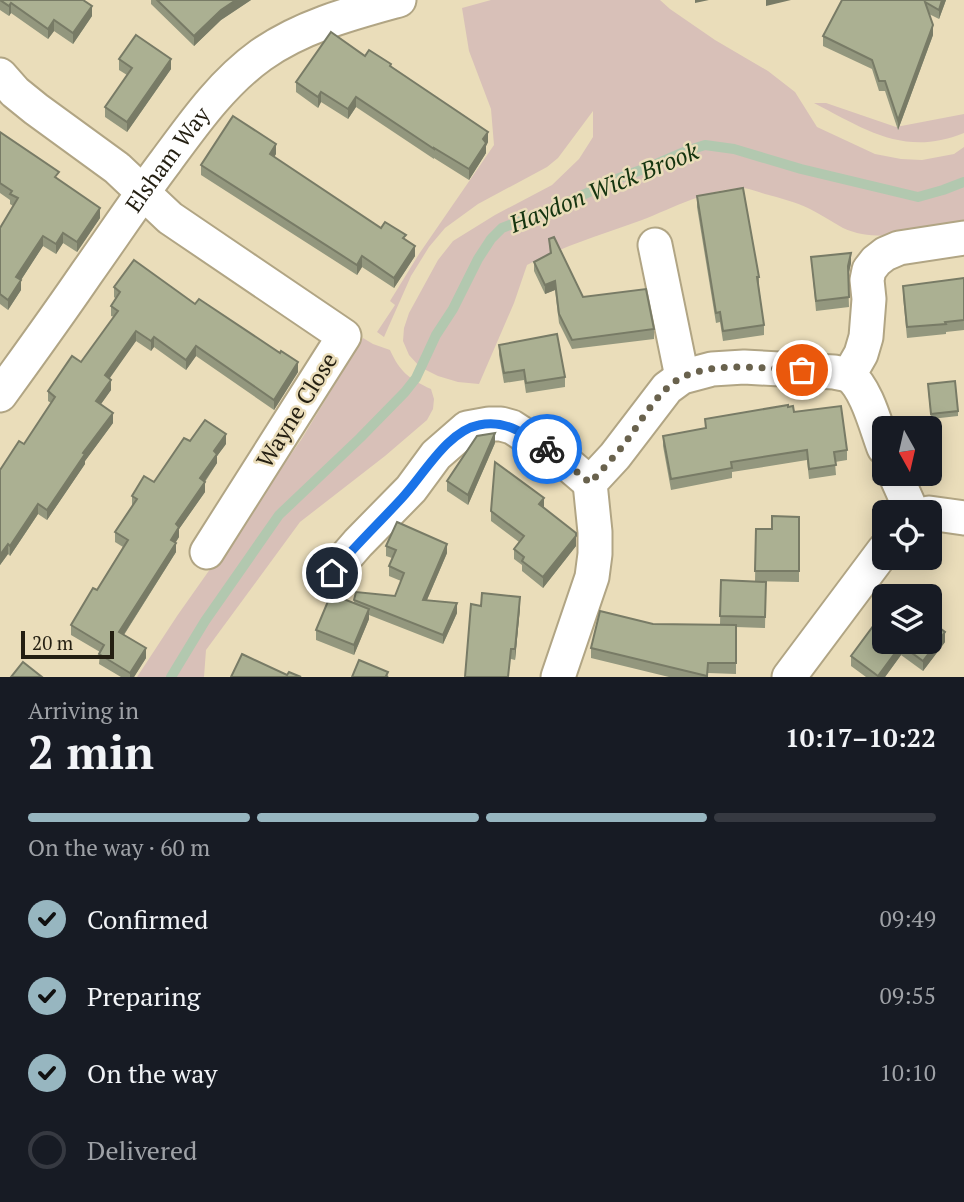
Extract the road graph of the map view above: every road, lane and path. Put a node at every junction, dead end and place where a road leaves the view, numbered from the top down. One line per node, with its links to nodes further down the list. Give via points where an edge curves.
1 (399, 0): 3 (street, Elsham Way, via 323,23 262,54 206,108)
2 (0, 75): 3 (street, via 15,92)
3 (142, 192): 8 (street, Elsham Way); 13 (street, Wayne Close, via 170,218 344,336)
4 (964, 238): 6 (street, via 899,248 876,261 867,280 866,337)
5 (655, 245): 7 (street)
6 (849, 375): 7 (street, via 744,367); 9 (street, via 861,389)
7 (682, 377): 10 (street, via 667,388)
8 (0, 395)
9 (872, 417)
10 (590, 483): 15 (street, via 512,427 489,424 467,428 436,455 411,489); 17 (street, via 595,532 592,577)
11 (942, 516): 12 (street)
12 (964, 518)
13 (207, 552)
14 (872, 568): 16 (street)
15 (332, 573)
16 (801, 673)
17 (558, 677)

